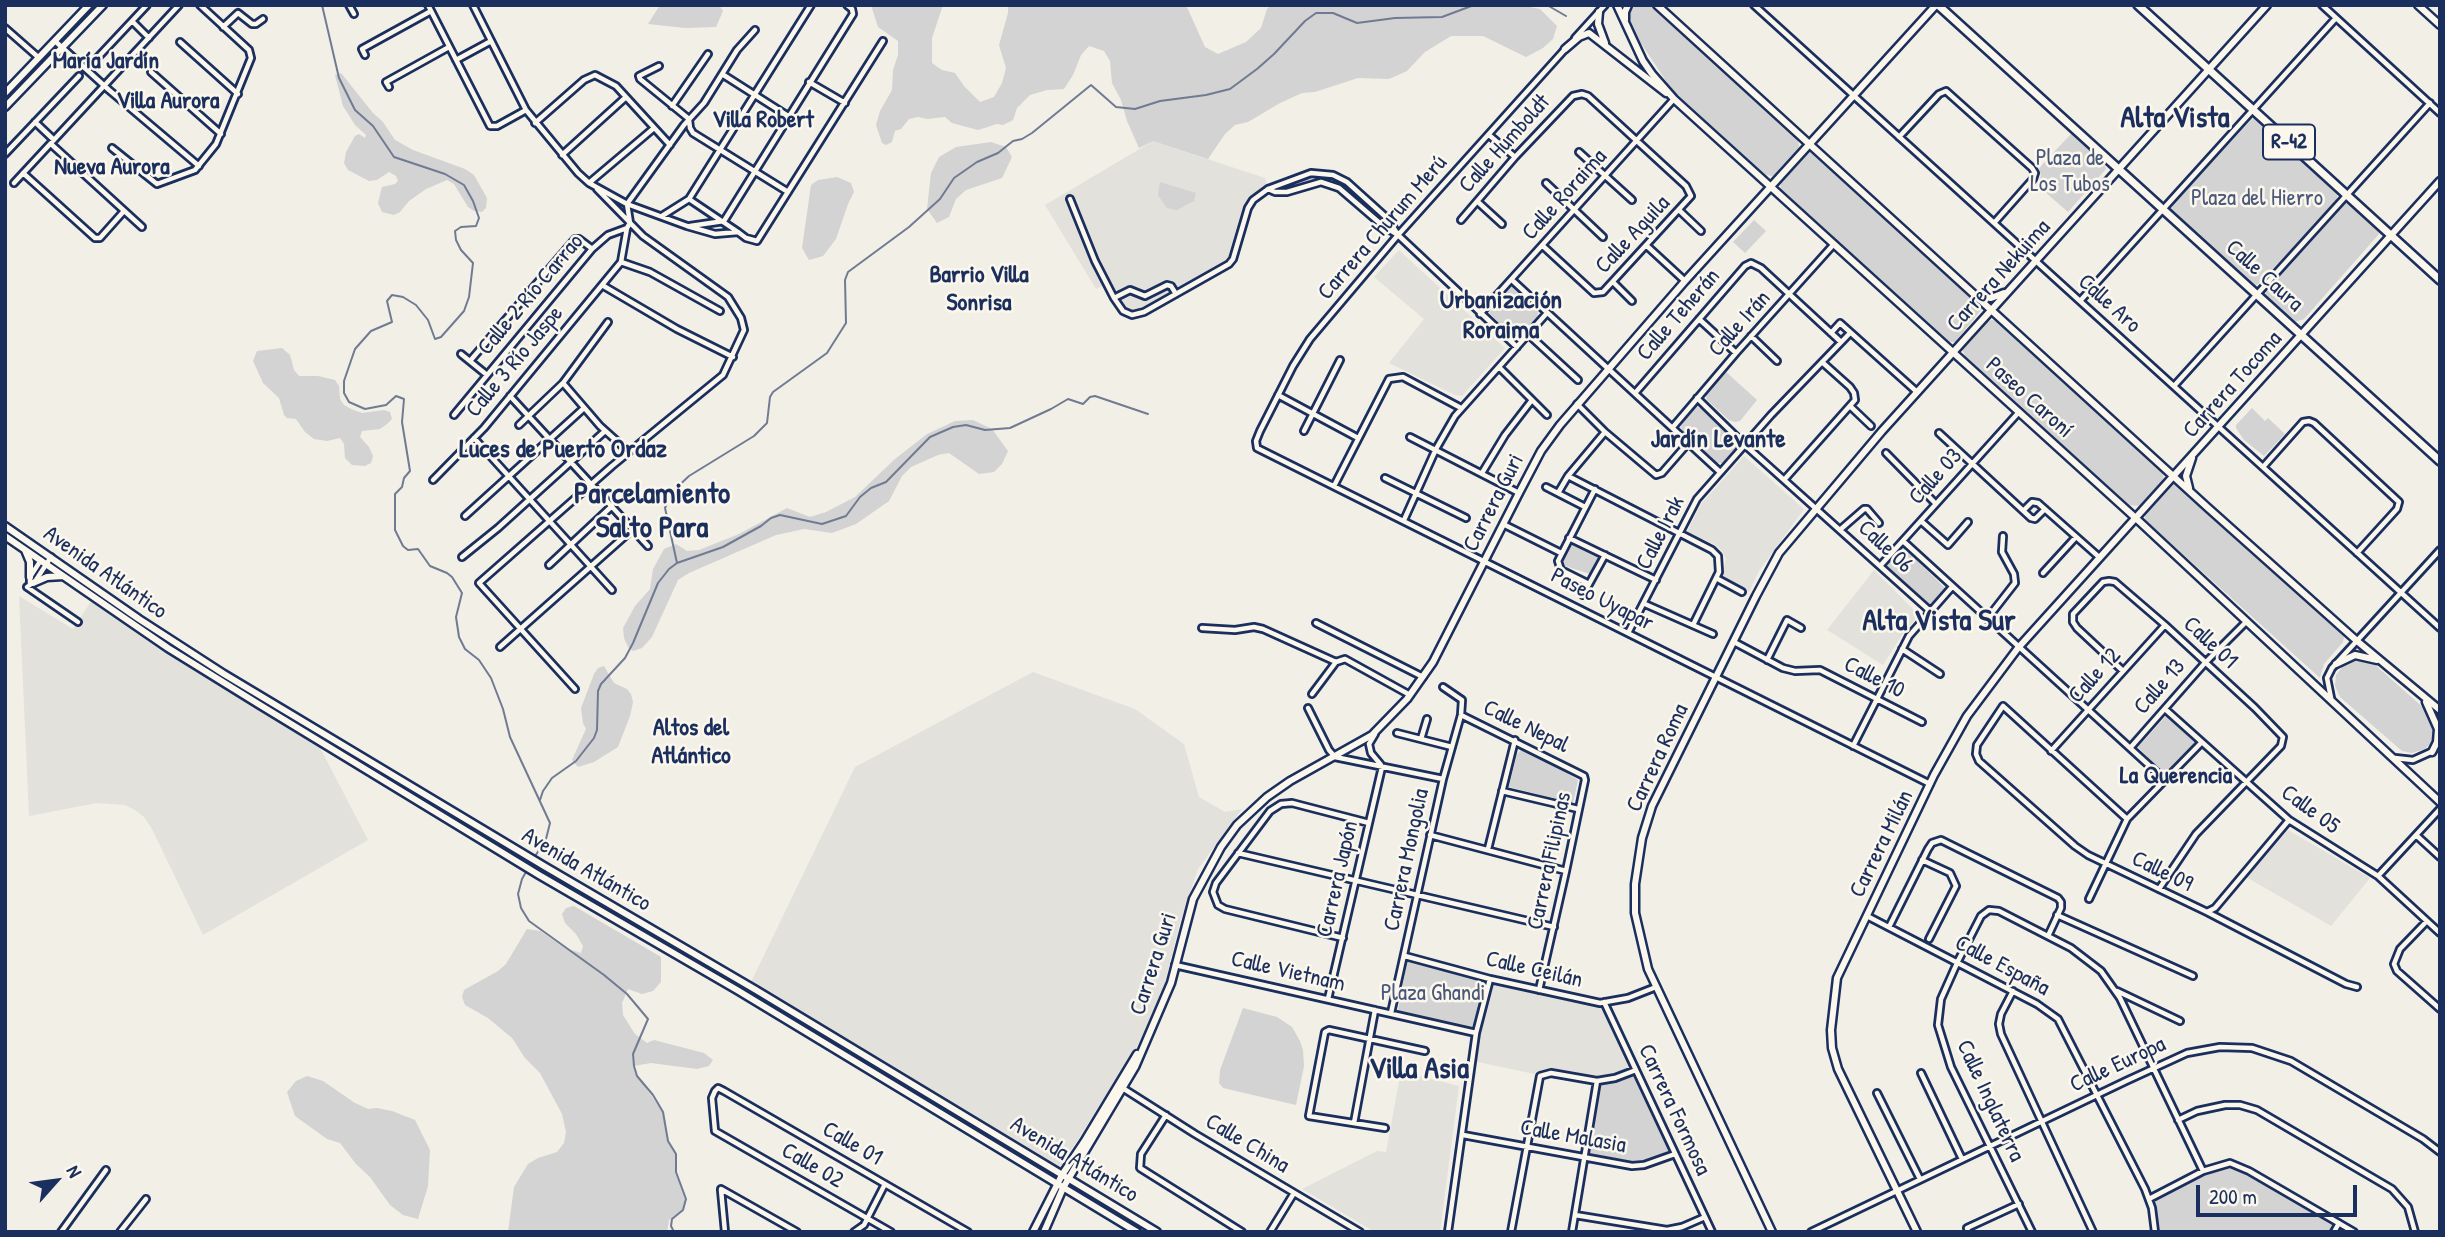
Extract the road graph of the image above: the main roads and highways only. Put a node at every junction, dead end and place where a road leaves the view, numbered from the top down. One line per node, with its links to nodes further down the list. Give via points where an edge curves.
1 (1937, 5): 4 (main road, Calle Caura)
2 (2138, 5): 3 (main road, R-42)
3 (2440, 280)
4 (2440, 461)

